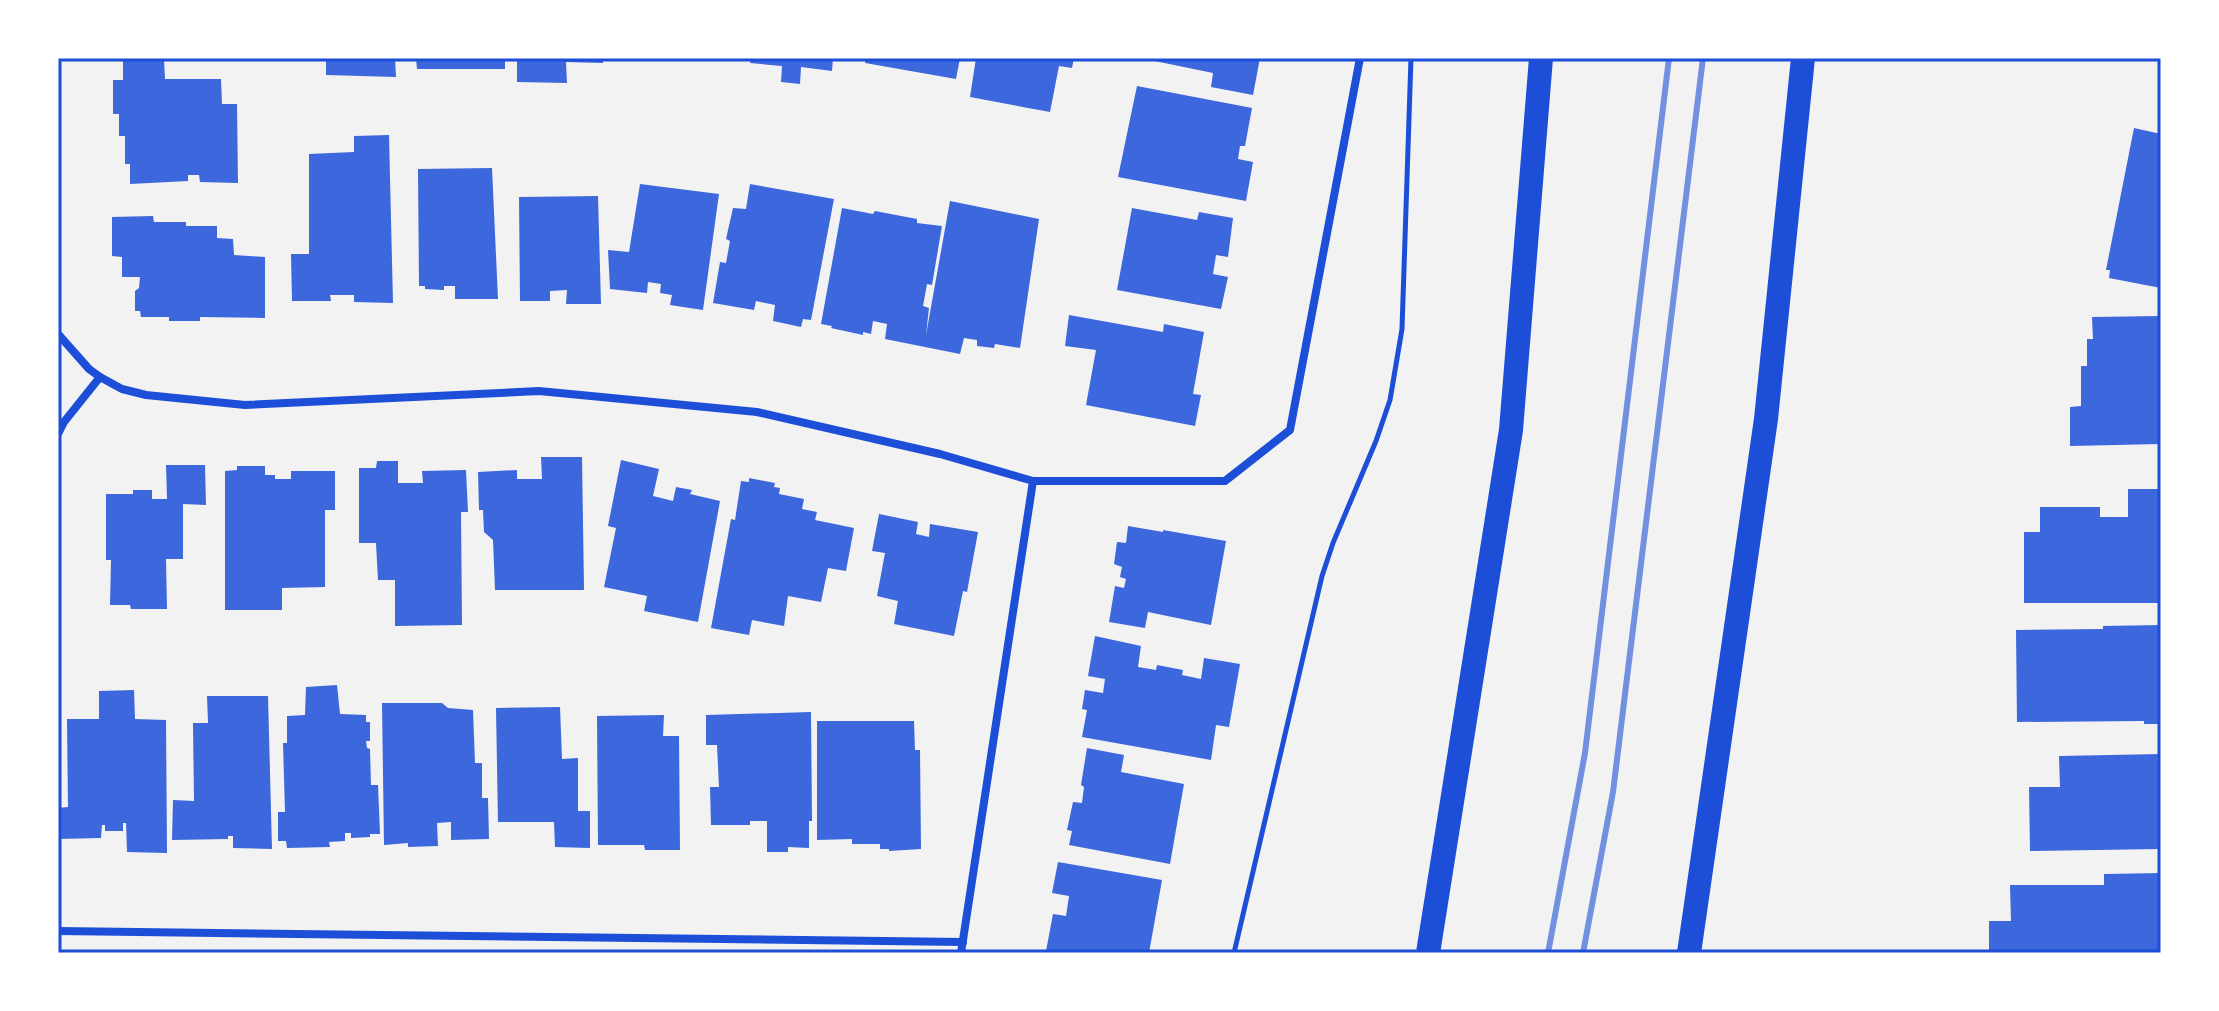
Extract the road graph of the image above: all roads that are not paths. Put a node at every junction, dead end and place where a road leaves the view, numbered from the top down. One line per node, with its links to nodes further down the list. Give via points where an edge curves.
1 (1360, 58): 7 (street, via 1290,430 1225,481)
2 (1541, 58): 11 (highway, via 1511,430)
3 (1803, 58): 12 (highway, via 1766,419)
4 (58, 334): 5 (street)
5 (100, 377): 6 (street); 7 (street, via 146,395 245,405 539,391 757,412)
6 (58, 434)
7 (1033, 481): 9 (street)
8 (58, 931): 9 (street)
9 (963, 942): 10 (street)
10 (961, 953)
11 (1428, 953)
12 (1689, 953)

